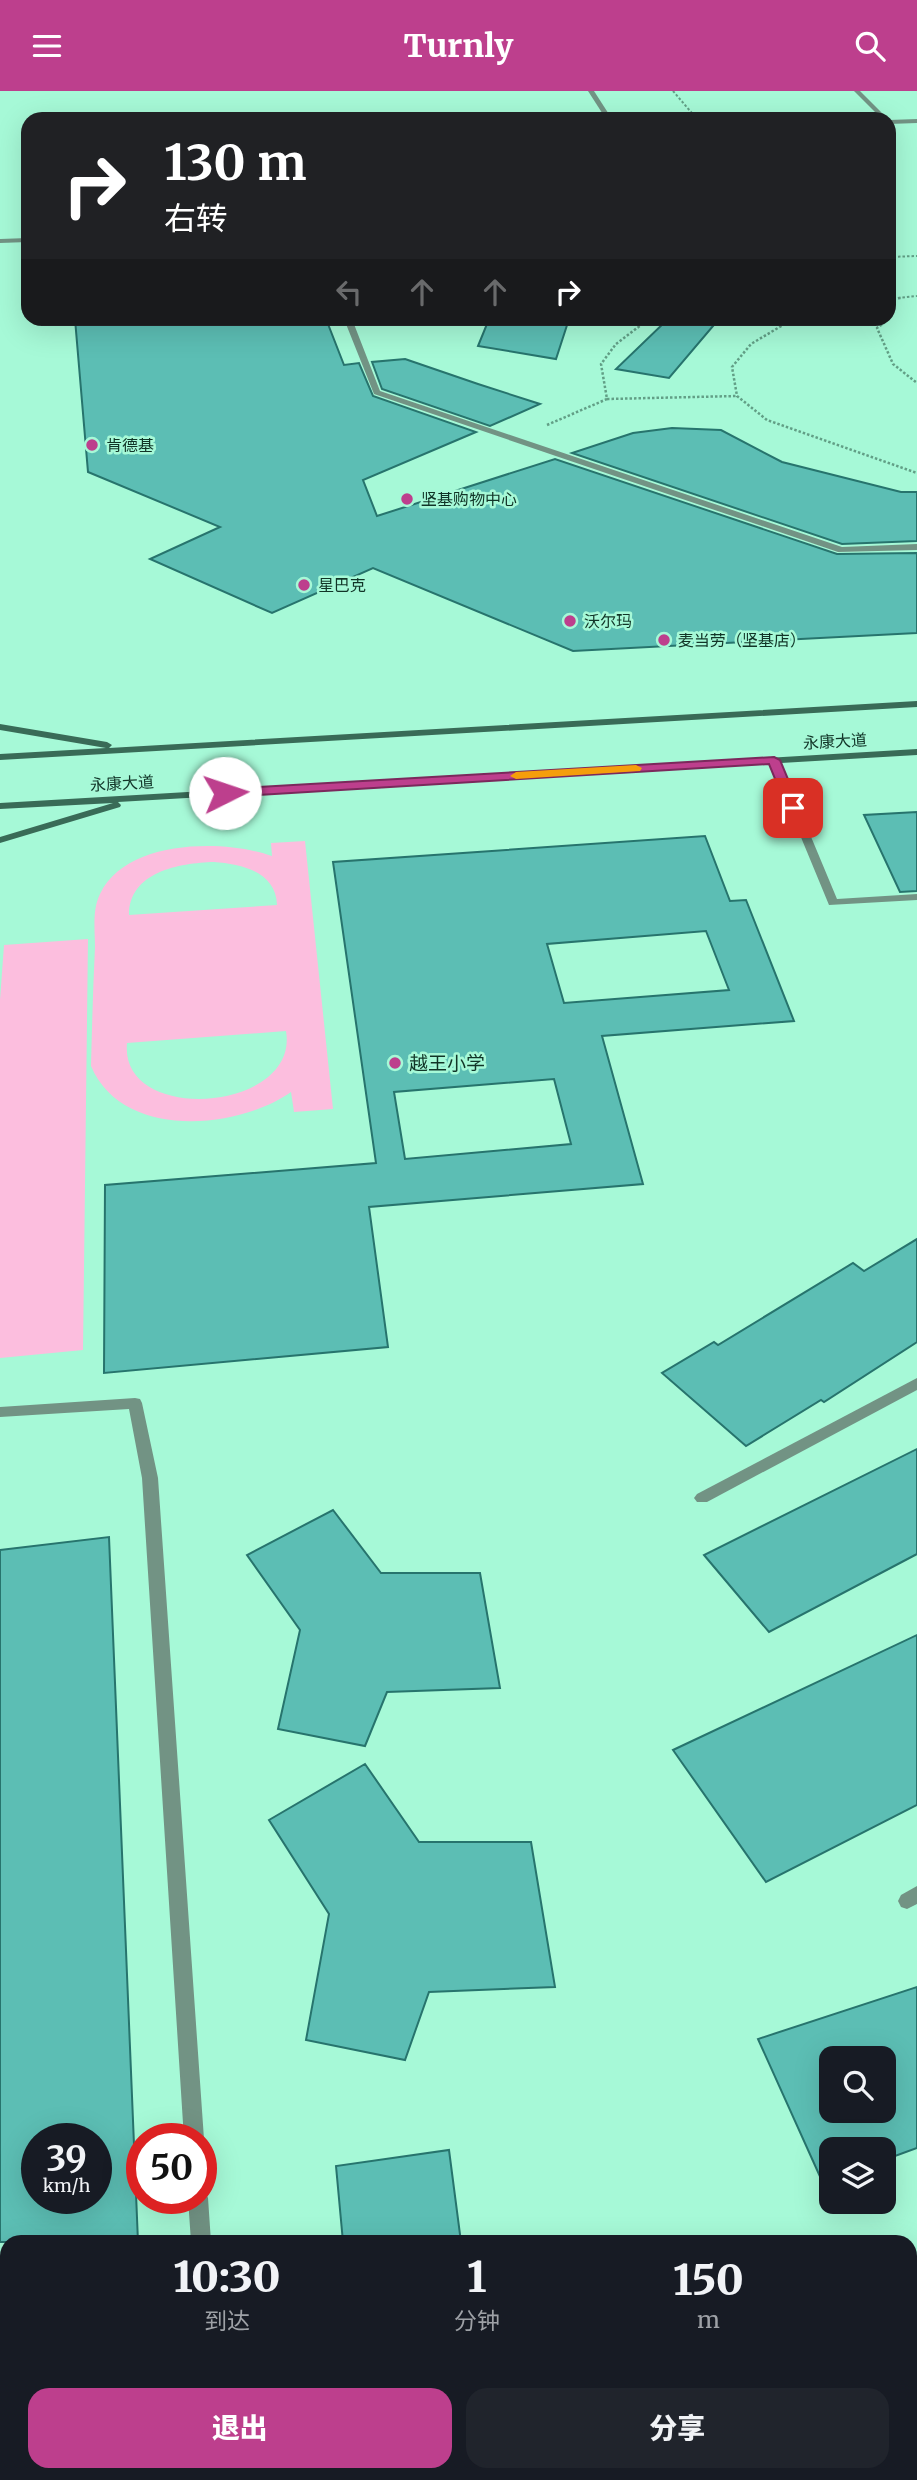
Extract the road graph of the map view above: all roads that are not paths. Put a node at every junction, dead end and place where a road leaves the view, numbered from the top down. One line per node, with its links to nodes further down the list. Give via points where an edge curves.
1 (591, 91): 3 (street)
2 (857, 91): 4 (street)
3 (604, 112)
4 (878, 112)
5 (896, 121): 6 (street)
6 (917, 121)
7 (21, 240): 8 (street)
8 (0, 241)
9 (351, 326): 10 (street, via 377,392 841,550)
10 (917, 547)
11 (917, 704): 13 (main road, 永康大道)
12 (0, 727): 13 (main road)
13 (136, 750): 15 (main road, 永康大道)
14 (917, 752): 16 (main road, 永康大道)
15 (0, 757)
16 (774, 760): 17 (main road, 永康大道); 20 (street, via 833,903)
17 (143, 798): 18 (main road, 永康大道); 19 (main road)
18 (0, 806)
19 (0, 840)
20 (917, 897)
21 (917, 1383): 23 (street)
22 (0, 1412): 24 (street, via 135,1403 150,1478)
23 (702, 1498)
24 (193, 2123)
25 (199, 2214): 26 (street)
26 (201, 2235)

